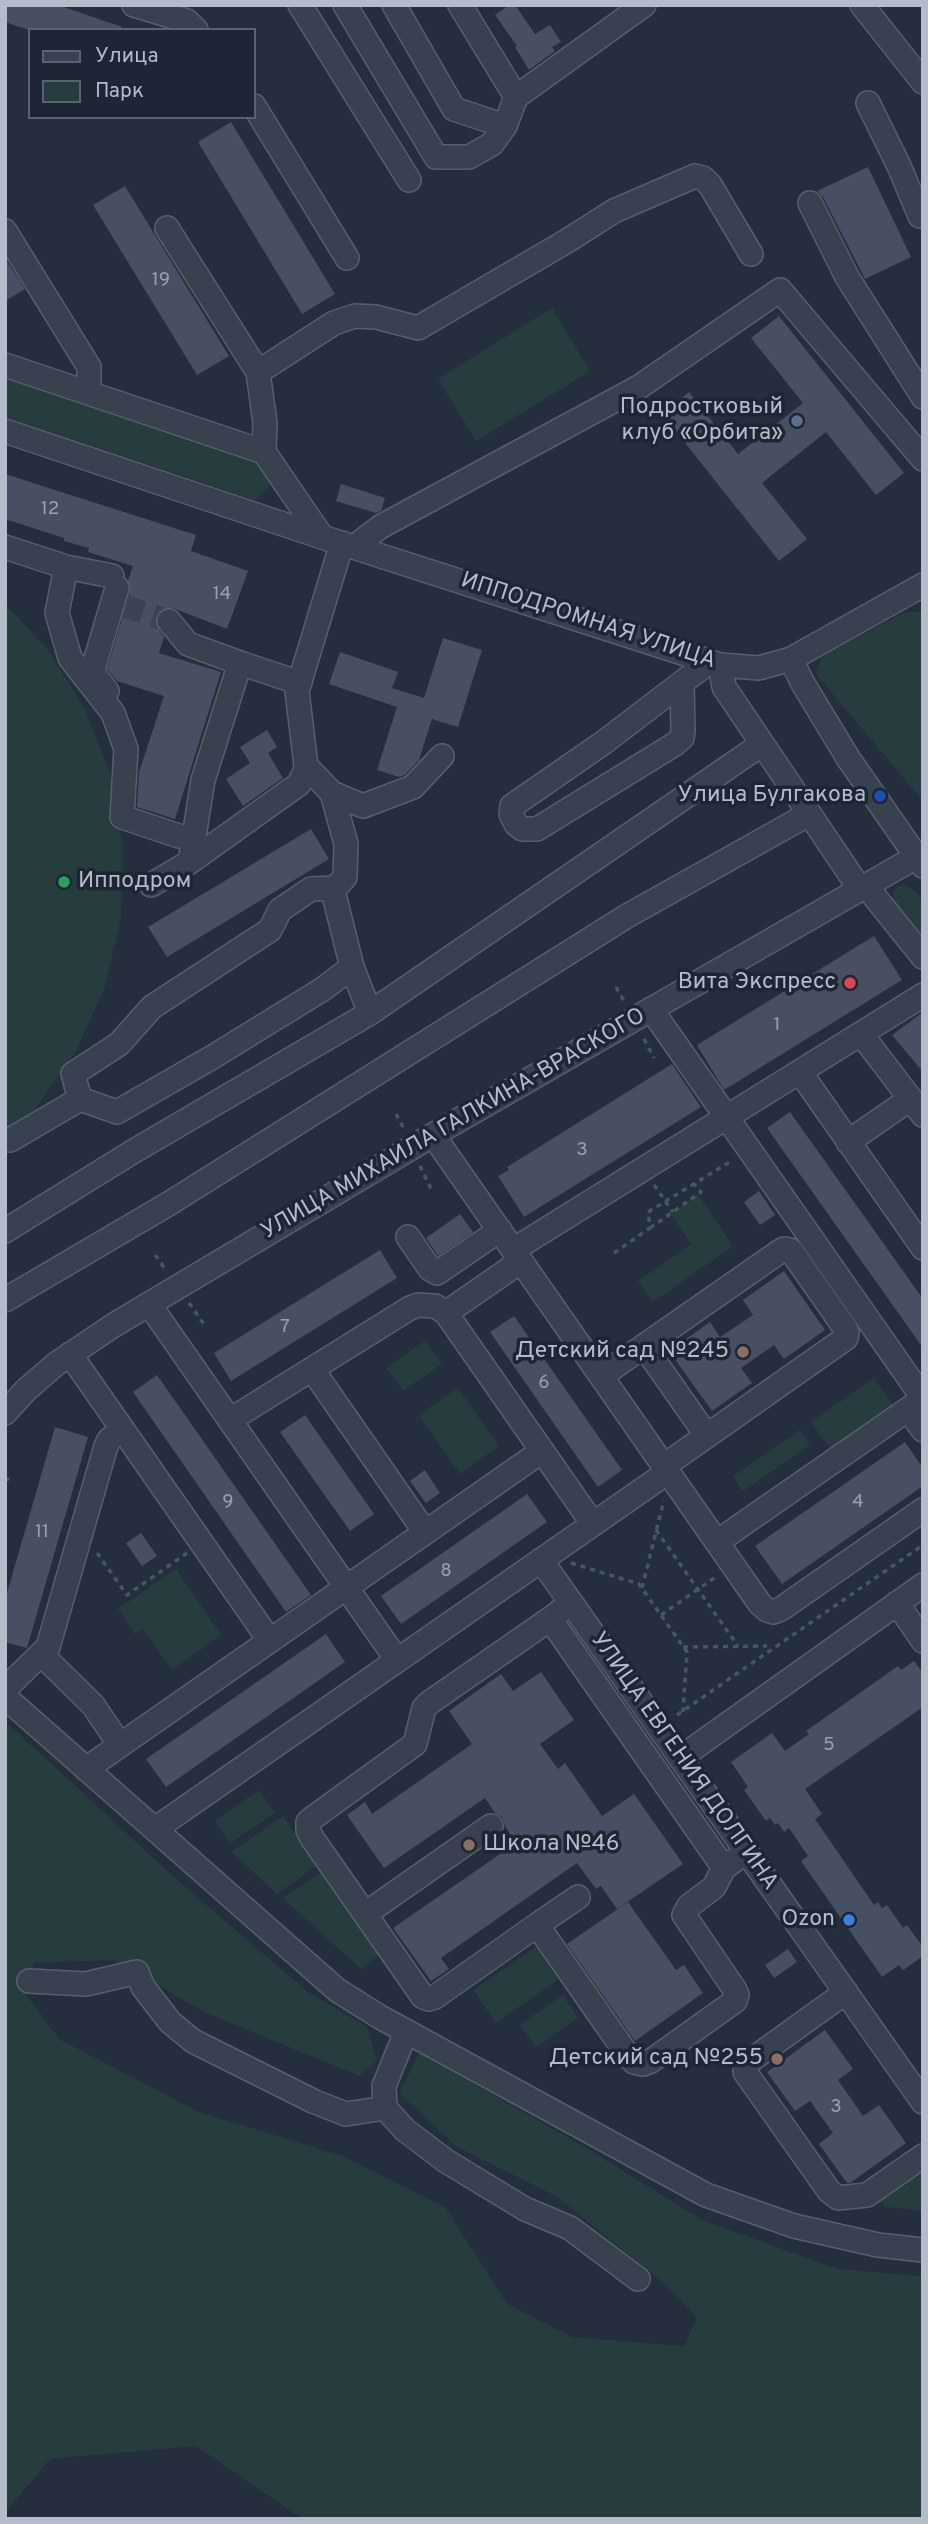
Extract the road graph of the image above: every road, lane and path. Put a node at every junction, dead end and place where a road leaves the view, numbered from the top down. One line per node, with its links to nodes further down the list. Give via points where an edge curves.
1 (134, 5): 8 (street)
2 (300, 5): 14 (street)
3 (345, 5): 13 (street, via 436,157 469,157 492,144)
4 (394, 5): 13 (street, via 454,109)
5 (460, 5): 10 (street)
6 (644, 5): 10 (street)
7 (862, 5): 9 (street)
8 (192, 19)
9 (923, 82)
10 (516, 97): 13 (street)
11 (868, 103): 16 (street)
12 (256, 109): 20 (street)
13 (505, 126)
14 (409, 180)
15 (810, 203): 24 (street, via 847,277)
16 (919, 216)
17 (167, 229): 22 (street)
18 (5, 232): 23 (street, via 89,367)
19 (751, 254): 22 (street, via 710,185 695,176 614,211 418,328 355,316 334,323)
20 (347, 258)
21 (5, 365): 23 (street)
22 (258, 372): 26 (street)
23 (89, 393): 26 (street)
24 (923, 397)
25 (5, 431): 28 (street, ИППОДРОМНАЯ УЛИЦА)
26 (264, 452): 28 (street)
27 (923, 459): 28 (street, via 780,290 639,387 380,527)
28 (339, 542): 35 (street, ИППОДРОМНАЯ УЛИЦА); 36 (street)
29 (5, 547): 30 (street)
30 (66, 567): 38 (street, via 57,613 69,658); 38 (street, via 116,593 92,672 110,695)
31 (922, 586): 33 (street, ИППОДРОМНАЯ УЛИЦА)
32 (169, 621): 34 (street, via 188,644)
33 (790, 659): 35 (street, ИППОДРОМНАЯ УЛИЦА, via 759,668); 46 (street, via 848,758)
34 (240, 663): 36 (street); 45 (street, via 203,780)
35 (715, 664): 37 (street); 39 (street, via 724,687)
36 (300, 683): 41 (street, via 297,691)
37 (682, 683): 37 (street, via 512,806 516,824 537,829 675,744 683,730)
38 (113, 713): 44 (street, via 126,748 122,817)
39 (762, 744): 43 (street); 56 (street)
40 (442, 756): 42 (street, via 413,787 363,806)
41 (307, 767): 42 (street); 45 (street, via 299,784)
42 (332, 793): 49 (street, via 346,844 345,877)
43 (809, 814): 48 (street); 85 (street, via 627,916 170,1203)
44 (179, 836)
45 (190, 862): 47 (street)
46 (919, 862): 48 (street, УЛИЦА МИХАИЛА ГАЛКИНА-ВРАСКОГО)
47 (151, 885)
48 (863, 887): 50 (street); 55 (street, УЛИЦА МИХАИЛА ГАЛКИНА-ВРАСКОГО)
49 (335, 888): 51 (street); 61 (street, via 311,889 280,910 270,930 152,1007 119,1044 73,1074)
50 (923, 957)
51 (352, 967): 56 (street); 61 (street, via 223,1051 117,1112)
52 (616, 987): 54 (path)
53 (923, 995): 57 (street)
54 (625, 1003)
55 (652, 1009): 64 (street); 66 (street, УЛИЦА МИХАИЛА ГАЛКИНА-ВРАСКОГО)
56 (370, 1013): 78 (street)
57 (861, 1034): 60 (street); 62 (street)
58 (644, 1039): 59 (path)
59 (654, 1058)
60 (800, 1072): 64 (street); 68 (street)
61 (80, 1098): 67 (street)
62 (916, 1107): 68 (street)
63 (396, 1114): 65 (path)
64 (727, 1117): 69 (street); 71 (street)
65 (404, 1129)
66 (433, 1135): 77 (street); 87 (street, УЛИЦА МИХАИЛА ГАЛКИНА-ВРАСКОГО)
67 (10, 1140)
68 (848, 1142): 80 (street)
69 (749, 1150): 72 (path); 94 (street)
70 (420, 1166): 73 (path)
71 (643, 1169): 74 (path); 83 (street)
72 (694, 1184): 74 (path); 75 (path, via 701,1192)
73 (432, 1191)
74 (665, 1202): 75 (path); 76 (path, via 648,1212)
75 (673, 1212): 76 (path)
76 (650, 1228): 81 (path)
77 (500, 1230): 79 (street, via 438,1273 430,1269); 83 (street)
78 (5, 1231)
79 (408, 1237)
80 (923, 1248)
81 (614, 1253)
82 (155, 1255): 84 (path)
83 (517, 1256): 88 (street); 93 (street)
84 (166, 1270)
85 (5, 1300)
86 (189, 1303): 89 (path)
87 (149, 1304): 91 (street, УЛИЦА МИХАИЛА ГАЛКИНА-ВРАСКОГО); 96 (street)
88 (446, 1313): 92 (street, via 435,1306 418,1305); 100 (street)
89 (206, 1326)
90 (644, 1346): 93 (street); 99 (street); 99 (street, via 784,1249 794,1255 847,1333 842,1342)
91 (70, 1354): 95 (street, УЛИЦА МИХАИЛА ГАЛКИНА-ВРАСКОГО); 97 (street)
92 (312, 1369): 96 (street); 107 (street)
93 (601, 1376): 101 (street)
94 (918, 1402): 98 (street); 108 (street)
95 (5, 1413)
96 (230, 1420): 115 (street)
97 (122, 1429): 106 (street, via 106,1446); 109 (street)
98 (923, 1430)
99 (707, 1436): 101 (street)
100 (542, 1451): 104 (street); 107 (street)
101 (666, 1469): 104 (street); 108 (street)
102 (664, 1498): 105 (path)
103 (923, 1510): 108 (street, via 773,1612 760,1604)
104 (593, 1524): 111 (street)
105 (656, 1530): 116 (path); 117 (path)
106 (82, 1531): 109 (path, via 127,1595); 127 (street, via 48,1647)
107 (425, 1532): 115 (street)
108 (717, 1542)
109 (202, 1543): 122 (street)
110 (923, 1545): 131 (path)
111 (541, 1560): 119 (street, УЛИЦА ЕВГЕНИЯ ДОЛГИНА); 128 (street)
112 (571, 1563): 116 (path)
113 (724, 1571): 117 (path)
114 (923, 1585): 118 (street)
115 (346, 1587): 122 (street); 128 (street)
116 (642, 1588): 120 (path)
117 (698, 1589): 120 (path); 124 (path)
118 (897, 1603): 123 (street); 134 (street)
119 (572, 1604): 121 (street); 134 (street, УЛИЦА ЕВГЕНИЯ ДОЛГИНА)
120 (661, 1615): 126 (path)
121 (550, 1619): 139 (street); 141 (street, via 429,1703 415,1744 308,1822 307,1830)
122 (270, 1641): 133 (street)
123 (923, 1641)
124 (738, 1646): 125 (path); 126 (path)
125 (766, 1646)
126 (683, 1647): 131 (path, via 687,1652)
127 (41, 1654): 129 (street); 133 (street, via 93,1705)
128 (397, 1660): 137 (street)
129 (5, 1689)
130 (5, 1697): 135 (street)
131 (683, 1712): 132 (path)
132 (677, 1716)
133 (120, 1745): 135 (street)
134 (680, 1758): 138 (street, УЛИЦА ЕВГЕНИЯ ДОЛГИНА)
135 (86, 1769): 137 (street)
136 (491, 1826): 141 (street)
137 (155, 1829): 145 (street, via 337,1990)
138 (747, 1852): 139 (street); 144 (street, УЛИЦА ЕВГЕНИЯ ДОЛГИНА)
139 (724, 1868): 142 (street, via 714,1887 684,1915 735,1990 736,2001 643,2064 629,2057)
140 (578, 1896): 142 (street)
141 (365, 1914): 142 (street, via 419,1992 429,1999)
142 (537, 1925)
143 (29, 1981): 147 (street, via 86,1984 137,1972 170,2022 193,2041 346,2114)
144 (846, 1992): 146 (street, УЛИЦА ЕВГЕНИЯ ДОЛГИНА); 148 (street, via 750,2061 745,2072 838,2198 867,2196)
145 (406, 2032): 147 (street, via 384,2086); 149 (street, via 706,2195 794,2226)
146 (923, 2102)
147 (385, 2108): 150 (street, via 446,2161 570,2228)
148 (923, 2156)
149 (923, 2250)
150 (638, 2279)

